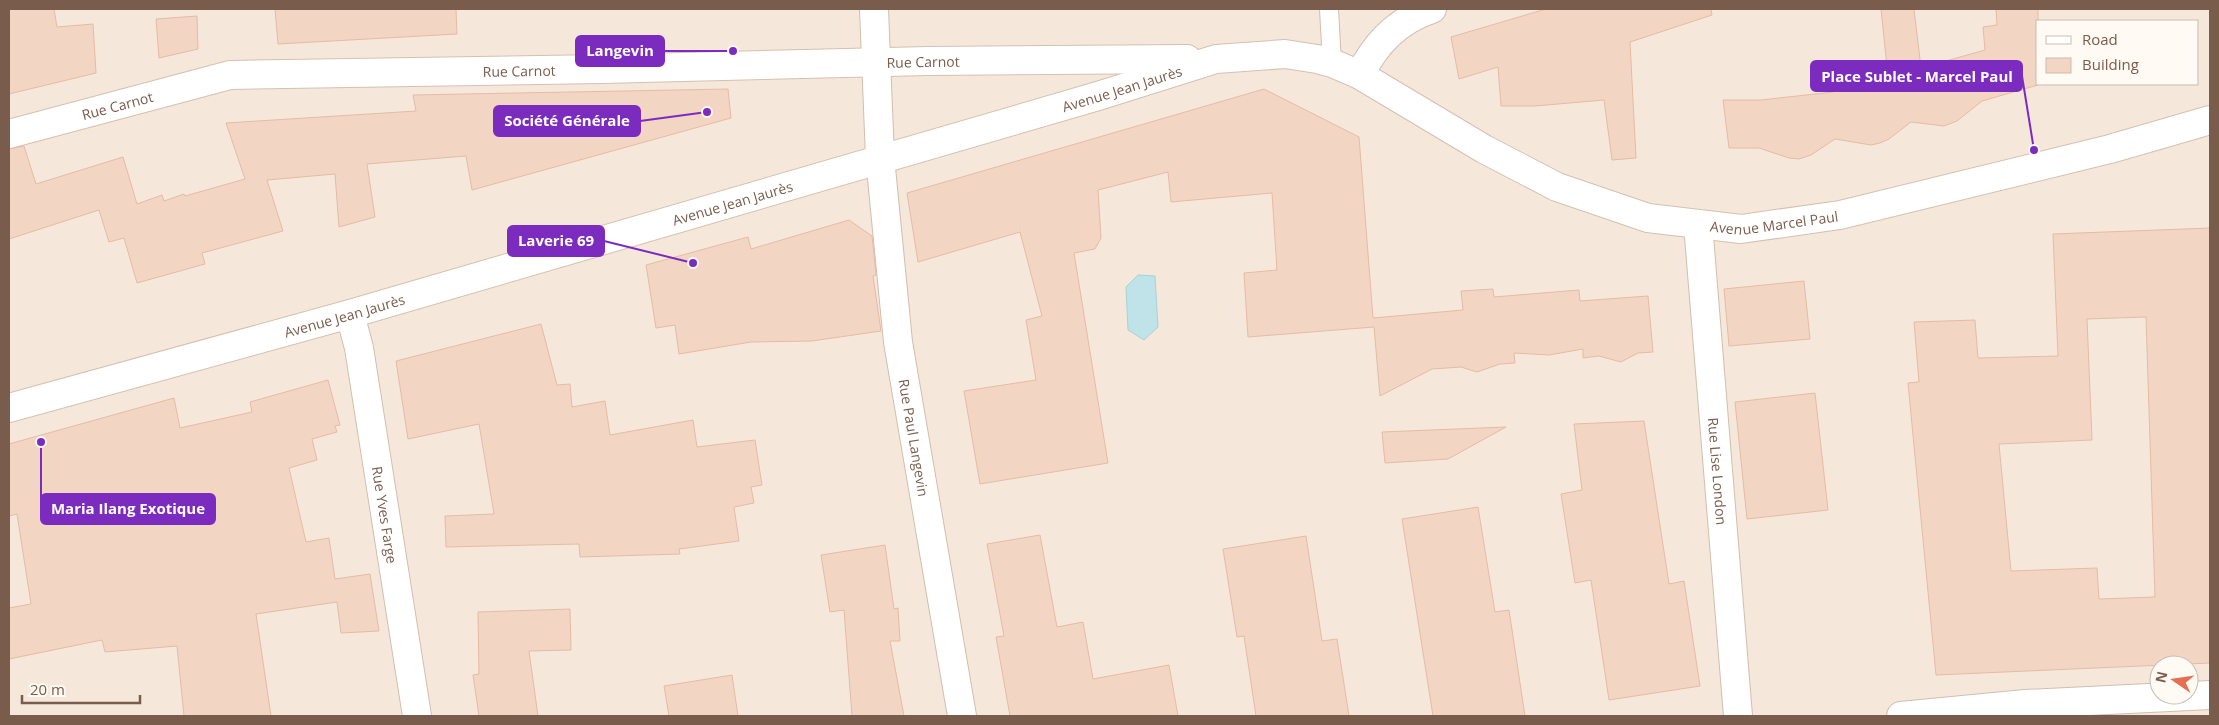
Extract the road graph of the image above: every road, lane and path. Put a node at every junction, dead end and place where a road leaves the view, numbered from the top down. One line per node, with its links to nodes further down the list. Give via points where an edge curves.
1 (874, 9): 5 (main road, Rue Paul Langevin)
2 (1328, 9): 6 (lane)
3 (1432, 9): 7 (main road, via 1420,12 1387,34 1370,55)
4 (1216, 59): 5 (main road, Rue Carnot); 6 (main road, Avenue Jean Jaurès, via 1285,54); 10 (main road, Avenue Jean Jaurès)
5 (876, 63): 9 (main road, Rue Carnot, via 230,75); 10 (main road, Rue Paul Langevin)
6 (1332, 63): 7 (main road, Avenue Jean Jaurès)
7 (1360, 75): 11 (main road, Avenue Marcel Paul, via 1484,149 1556,187 1648,218)
8 (2210, 120): 11 (main road, Avenue Marcel Paul, via 2110,149 1840,215 1741,229)
9 (9, 134)
10 (880, 158): 12 (main road, Avenue Jean Jaurès); 16 (main road, Rue Paul Langevin, via 898,342)
11 (1698, 224): 17 (main road, Rue Lise London)
12 (350, 314): 13 (main road, Avenue Jean Jaurès); 15 (main road, Rue Yves Farge, via 359,348)
13 (9, 408)
14 (2210, 695): 18 (main road, via 2025,704)
15 (417, 716)
16 (962, 716)
17 (1738, 716)
18 (1901, 716)

